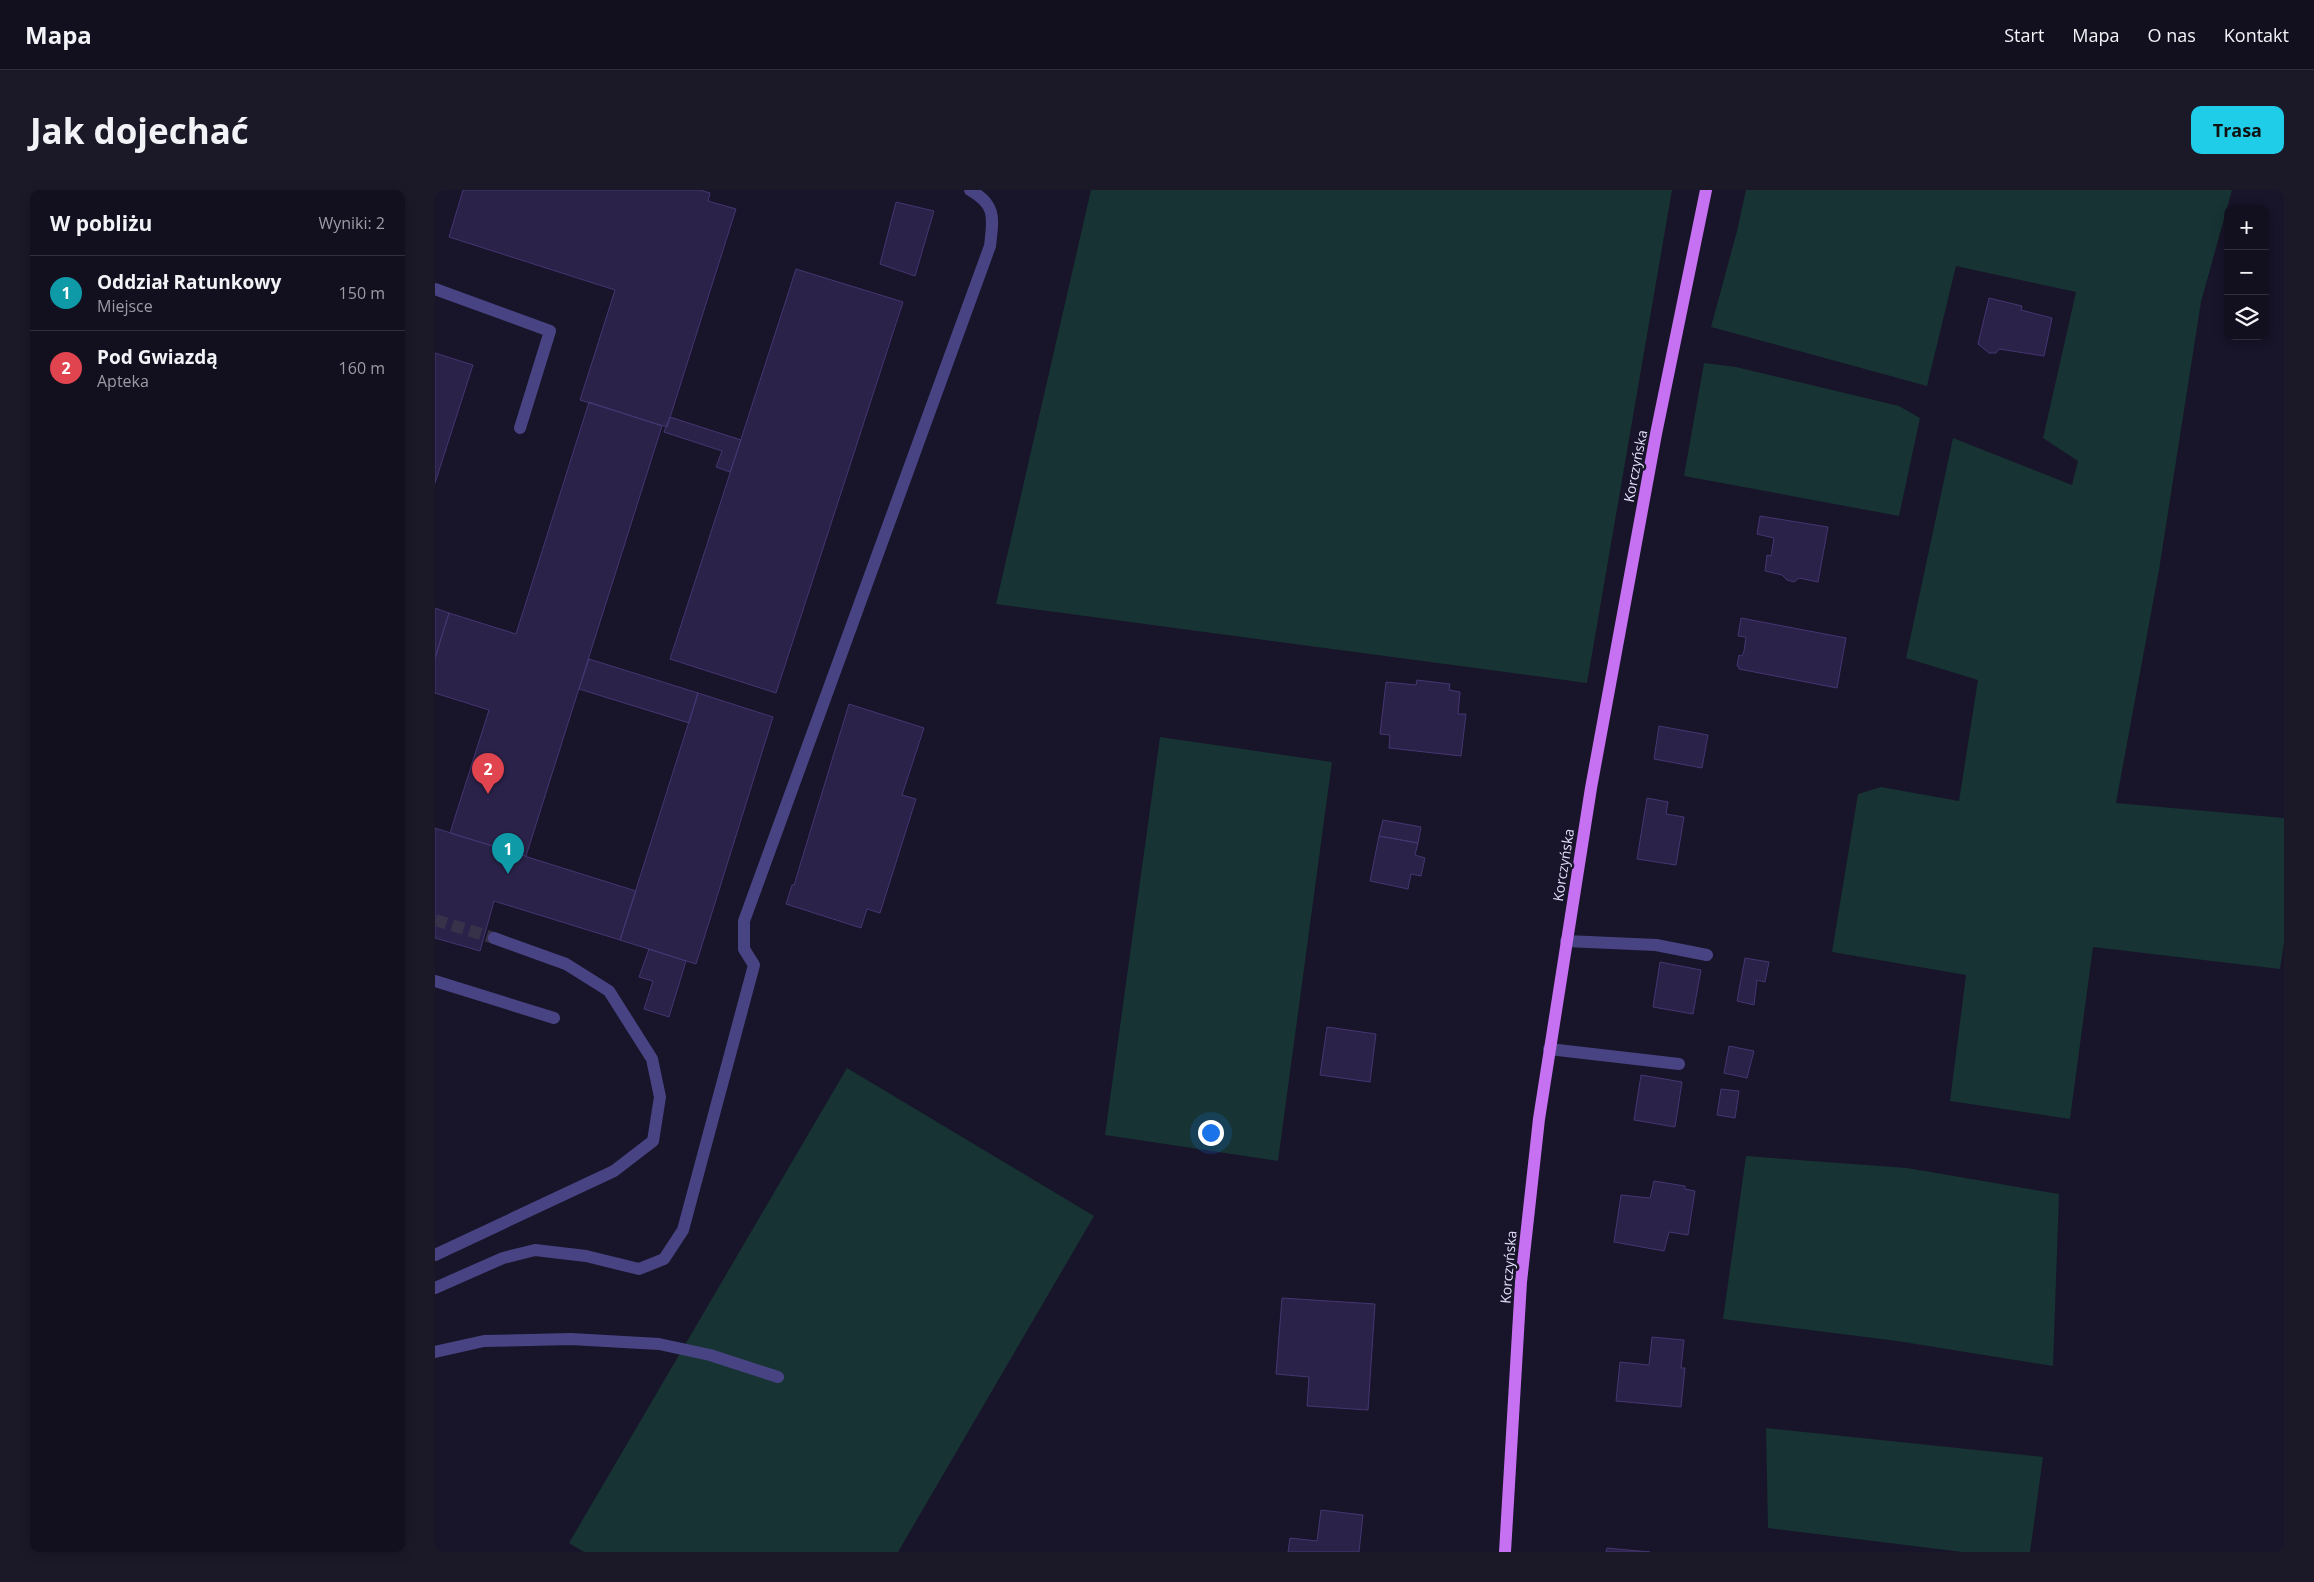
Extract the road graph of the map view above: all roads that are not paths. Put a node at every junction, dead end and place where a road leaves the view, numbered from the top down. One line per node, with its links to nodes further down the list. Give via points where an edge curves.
1 (970, 190): 13 (lane, via 986,201 992,212 990,246 744,921 744,949 753,965 683,1230 664,1259 639,1269 587,1256 535,1250 503,1258)
2 (1706, 190): 6 (main road, Korczyńska, via 1649,472)
3 (435, 289): 4 (lane, via 550,330)
4 (521, 428)
5 (494, 938): 12 (lane, via 566,964 609,991 652,1059 660,1097 653,1140 614,1171)
6 (1566, 941): 7 (lane, via 1656,945); 10 (main road, Korczyńska)
7 (1707, 955)
8 (435, 982): 9 (lane)
9 (554, 1018)
10 (1549, 1049): 11 (lane); 16 (main road, Korczyńska, via 1521,1282)
11 (1679, 1064)
12 (435, 1255)
13 (435, 1288)
14 (435, 1352): 15 (lane, via 484,1341 571,1338 659,1344 710,1355)
15 (778, 1377)
16 (1505, 1552)

